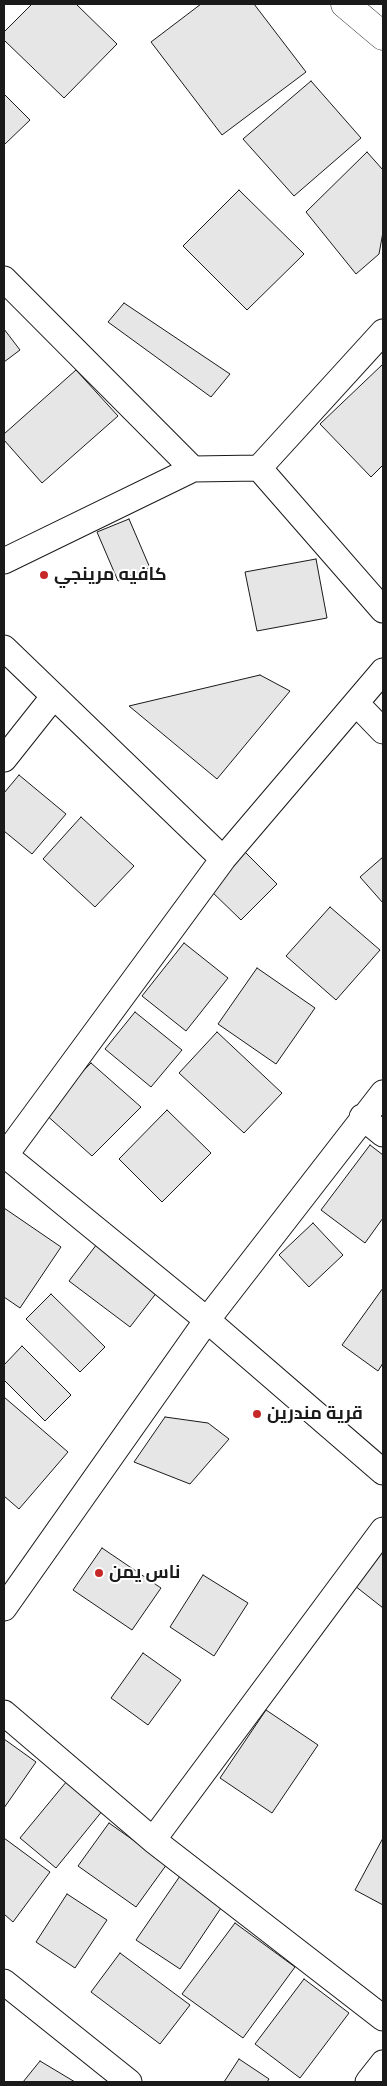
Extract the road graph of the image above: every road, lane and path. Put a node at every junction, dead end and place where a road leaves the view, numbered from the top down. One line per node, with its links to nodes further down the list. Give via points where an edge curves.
1 (345, 4): 2 (street)
2 (383, 36)
3 (4, 279): 6 (street)
4 (383, 332): 5 (street)
5 (259, 468): 6 (street); 8 (street)
6 (193, 469): 7 (street)
7 (4, 562)
8 (383, 610)
9 (4, 648): 11 (street)
10 (383, 671): 12 (street)
11 (54, 696): 14 (street); 15 (street)
12 (356, 703): 13 (street); 15 (street)
13 (383, 731)
14 (4, 759)
15 (223, 859): 19 (street)
16 (383, 1093): 17 (street)
17 (362, 1118): 18 (street); 20 (street)
18 (383, 1134)
19 (4, 1156): 20 (street)
20 (207, 1320): 21 (street); 23 (street)
21 (383, 1472)
22 (383, 1530): 25 (street)
23 (4, 1608)
24 (4, 1713): 25 (street)
25 (153, 1840): 27 (street)
26 (4, 1982): 29 (street)
27 (383, 2018)
28 (383, 2063): 30 (street)
29 (129, 2082)
30 (368, 2082)

